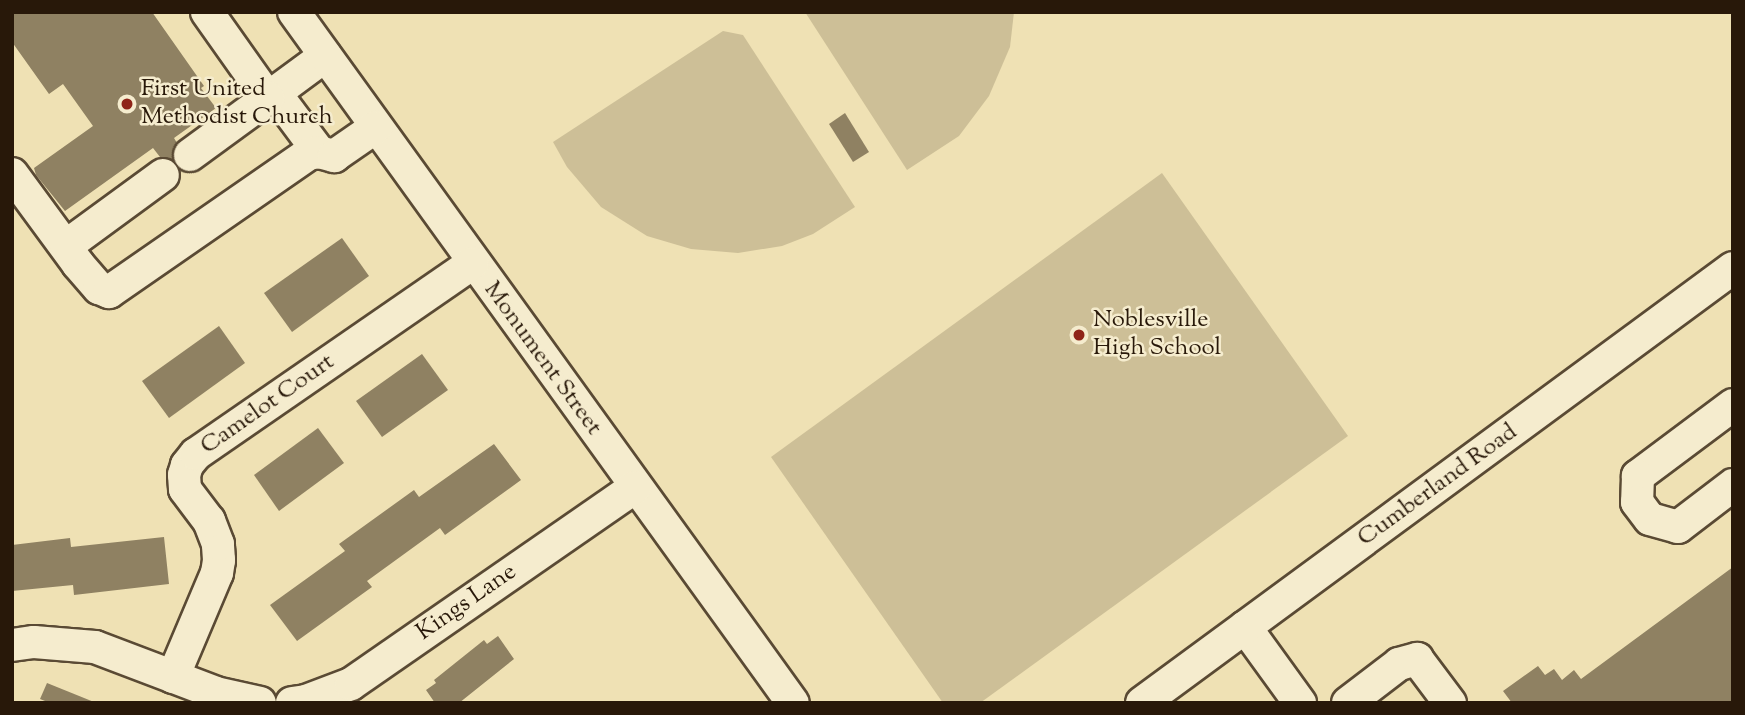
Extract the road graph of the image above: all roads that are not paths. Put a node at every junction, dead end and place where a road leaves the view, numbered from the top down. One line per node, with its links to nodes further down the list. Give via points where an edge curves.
1 (207, 12): 4 (street)
2 (293, 12): 3 (street, Monument Street)
3 (325, 56): 4 (street); 5 (street, Monument Street)
4 (271, 96): 6 (street); 7 (street)
5 (376, 127): 6 (street, via 334,156); 11 (street, Monument Street)
6 (319, 152): 10 (street, via 111,292 99,288)
7 (190, 155)
8 (12, 174): 10 (street)
9 (163, 175): 10 (street)
10 (66, 246)
11 (473, 263): 15 (street, Monument Street); 18 (street, Camelot Court, via 196,454 187,465 185,489 209,520 219,560)
12 (1733, 268): 16 (street, Cumberland Road)
13 (1733, 405): 14 (street, via 1638,476 1637,502 1650,519 1678,527)
14 (1733, 485)
15 (635, 487): 20 (street, Kings Lane, via 351,684); 21 (street, Monument Street)
16 (1245, 627): 22 (street, Cumberland Road); 23 (street)
17 (12, 645): 18 (street, via 34,642 95,647)
18 (173, 677): 19 (street)
19 (260, 703)
20 (292, 703)
21 (793, 703)
22 (1142, 703)
23 (1300, 703)
24 (1348, 703): 25 (street, via 1399,664 1418,659)
25 (1450, 703)

